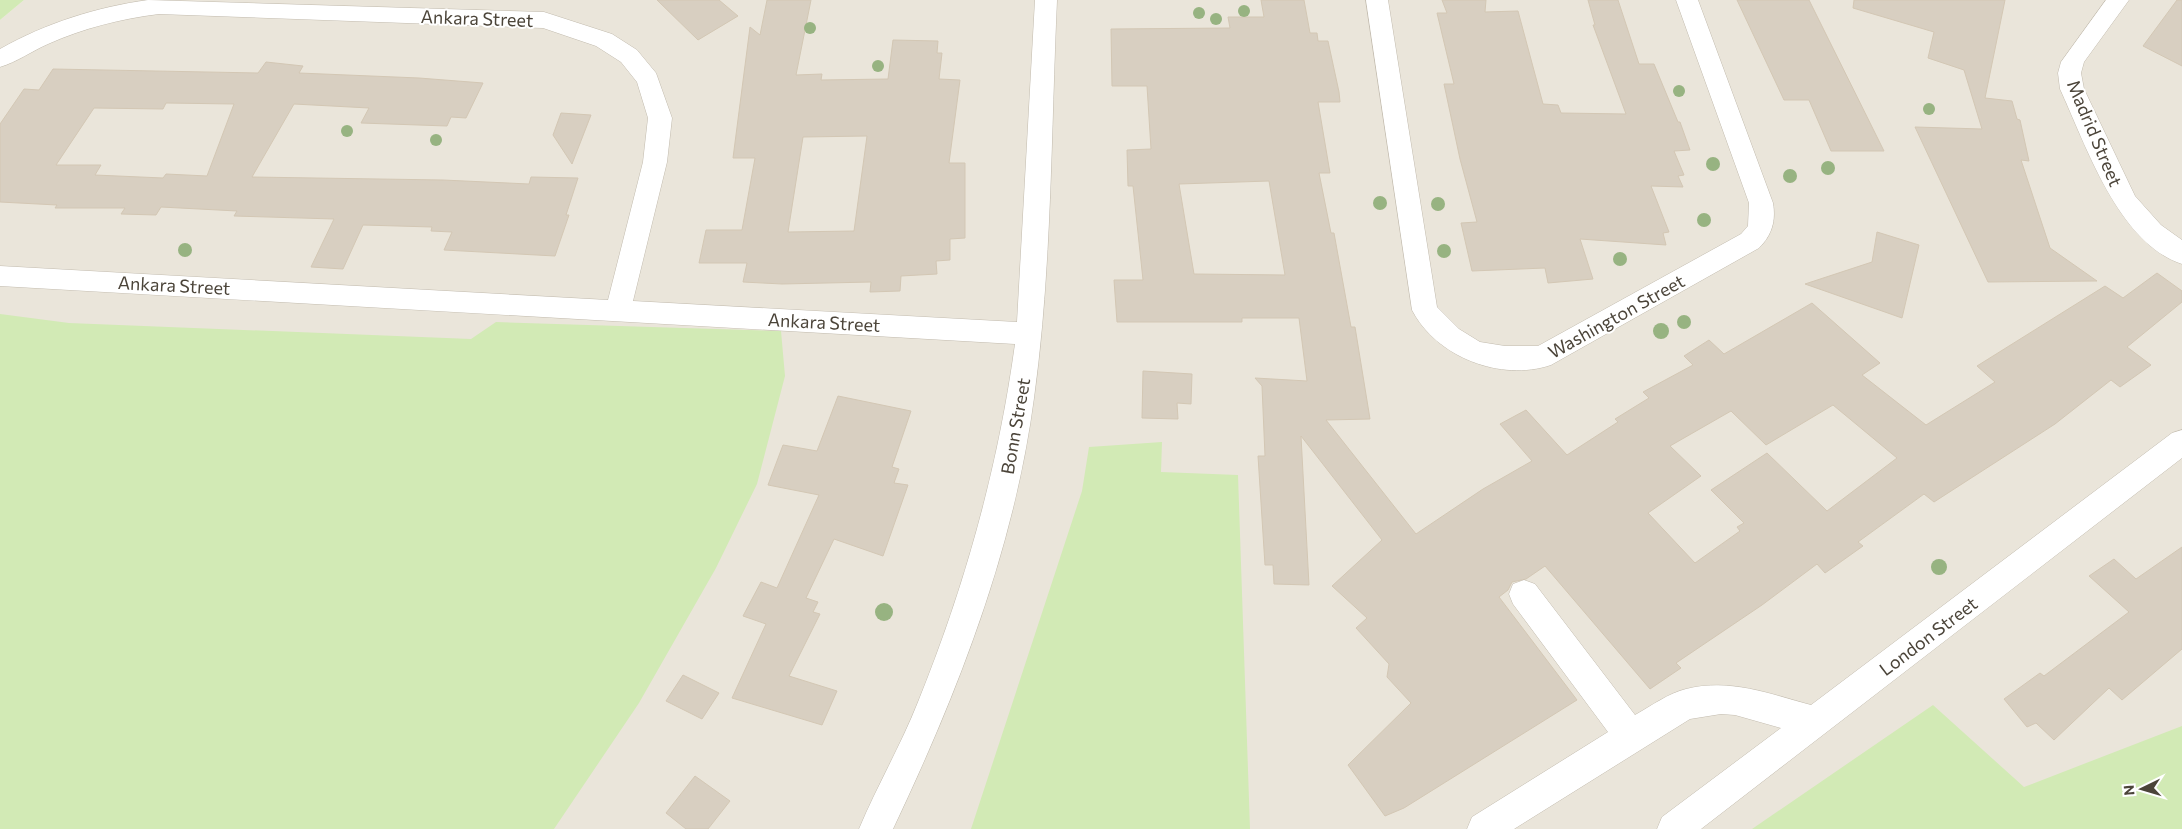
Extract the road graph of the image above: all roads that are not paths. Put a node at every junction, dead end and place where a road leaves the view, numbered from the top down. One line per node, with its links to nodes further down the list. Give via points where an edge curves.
1 (1046, 0): 9 (street, Bonn Street)
2 (1377, 0): 3 (street, Washington Street, via 1425,310 1439,330 1463,348 1516,359 1542,357 1750,241 1759,232 1764,219 1761,203)
3 (1687, 0)
4 (2118, 0): 6 (street, Madrid Street, via 2070,67 2072,89 2125,202 2152,232)
5 (0, 60): 8 (street, Ankara Street, via 28,42 74,24 118,11 159,6 544,20 604,40 628,56 648,79 660,118 655,162)
6 (2182, 254)
7 (0, 276): 8 (street, Ankara Street)
8 (618, 310): 9 (street, Ankara Street)
9 (1029, 334): 14 (street, Bonn Street, via 1004,488 975,594 912,757)
10 (2182, 442): 12 (street, London Street)
11 (1524, 594): 13 (street)
12 (1816, 722): 13 (street, via 1721,699 1686,704); 16 (street, London Street)
13 (1631, 736): 15 (street)
14 (876, 829)
15 (1484, 829)
16 (1674, 829)

